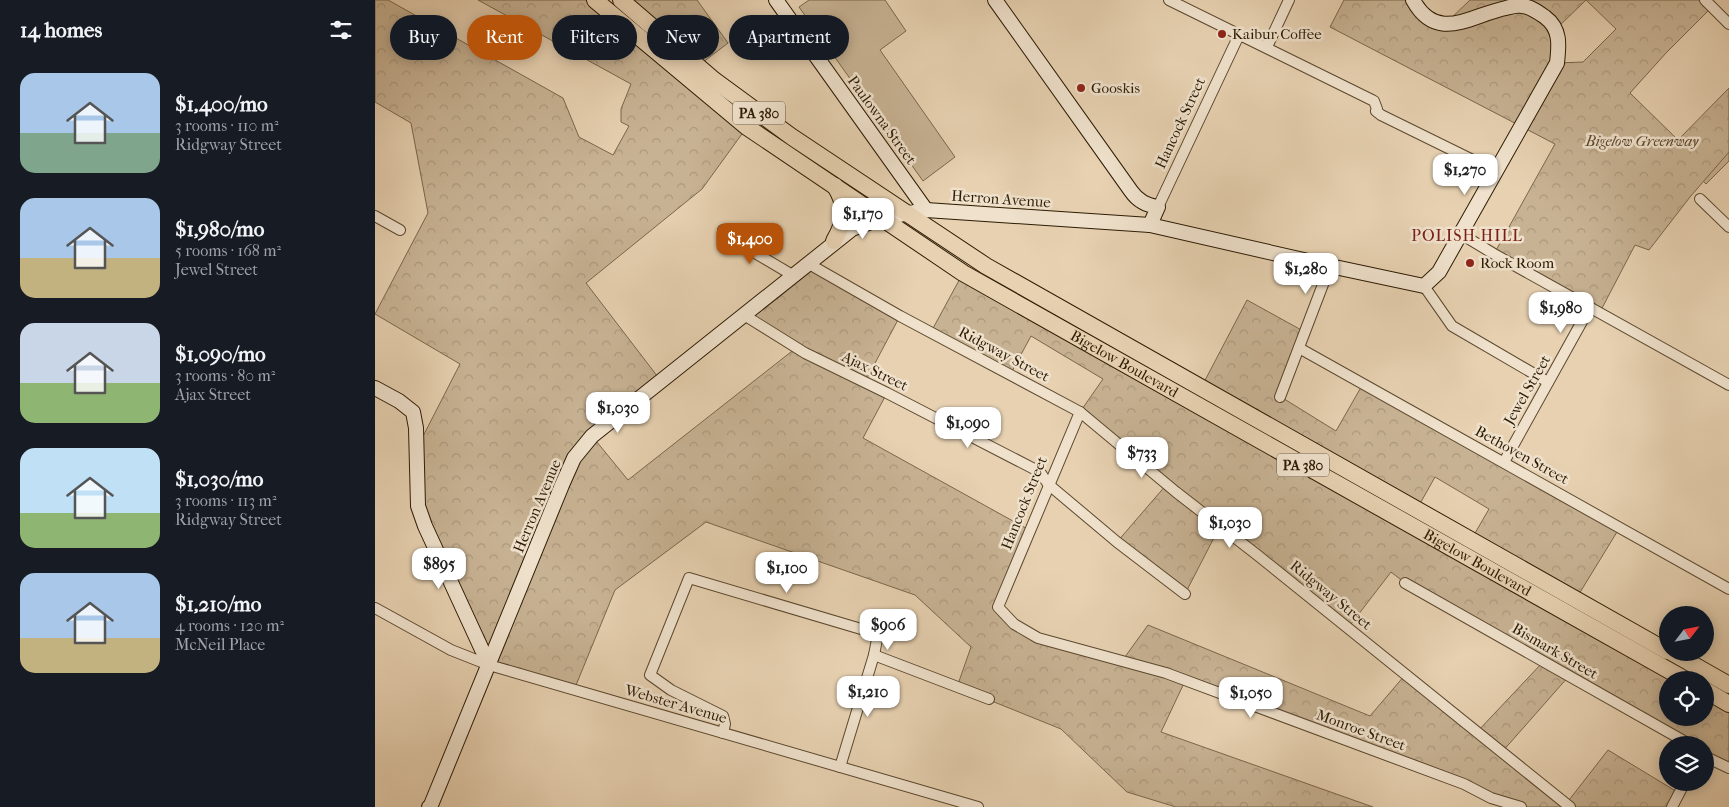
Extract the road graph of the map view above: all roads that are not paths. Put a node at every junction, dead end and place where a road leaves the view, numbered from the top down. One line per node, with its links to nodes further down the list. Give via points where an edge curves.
1 (595, 0): 13 (main road, Bigelow Boulevard / PA 380, via 747,126)
2 (621, 0): 17 (main road, Bigelow Boulevard / PA 380, via 736,96)
3 (776, 0): 16 (street, Paulowna Street)
4 (995, 0): 15 (street, via 1137,199)
5 (1169, 0): 10 (street)
6 (1289, 0): 11 (street)
7 (1413, 0): 12 (street, via 1420,11 1439,23 1454,24 1519,5 1540,13 1556,29 1559,40 1557,63)
8 (1705, 0): 9 (street)
9 (1729, 24)
10 (1239, 34): 11 (street); 15 (street, Hancock Street)
11 (1267, 47): 12 (street, via 1374,101 1381,115)
12 (1495, 171): 24 (street)
13 (835, 186): 19 (main road, Bigelow Boulevard / PA 380); 25 (main road, via 842,197 844,213)
14 (1700, 199): 21 (street)
15 (1158, 207): 20 (street, Hancock Street)
16 (925, 210): 17 (street, Herron Avenue); 20 (street, Herron Avenue)
17 (906, 213): 19 (street, Herron Avenue); 45 (main road, Bigelow Boulevard / PA 380, via 1006,278)
18 (375, 216): 22 (street)
19 (882, 218): 25 (street, Herron Avenue, via 857,227); 49 (main road, Bigelow Boulevard / PA 380, via 995,292)
20 (1150, 225): 27 (street, Herron Avenue)
21 (1729, 227)
22 (399, 230)
23 (723, 230): 28 (street, via 740,244)
24 (1461, 234): 29 (street, via 1439,272); 30 (street)
25 (834, 242): 26 (street, Herron Avenue)
26 (809, 264): 28 (street, Herron Avenue); 37 (street, Ridgway Street)
27 (1330, 266): 29 (street, Herron Avenue); 32 (street)
28 (794, 276): 31 (street, Herron Avenue)
29 (1424, 286): 33 (street, via 1452,326)
30 (1590, 307): 33 (street, Jewel Street); 34 (street)
31 (744, 315): 39 (street, Ajax Street, via 805,353 1040,472); 48 (street, Herron Avenue, via 592,436 574,458)
32 (1299, 348): 36 (street); 38 (street, Bethoven Street)
33 (1548, 382): 38 (street, Jewel Street)
34 (1729, 386)
35 (375, 388): 48 (street, via 413,412 418,506)
36 (1280, 397)
37 (1080, 412): 39 (street, Hancock Street); 63 (street, Ridgway Street)
38 (1504, 462): 41 (street, Bethoven Street)
39 (1048, 484): 42 (street, Ajax Street); 43 (street, Hancock Street)
40 (1405, 583): 55 (street, Bismark Street)
41 (1729, 589)
42 (1185, 594)
43 (998, 607): 62 (street, Monroe Street, via 1014,624 1038,638 1166,674)
44 (375, 608): 48 (street, Webster Avenue, via 451,650)
45 (1659, 646)
46 (874, 655): 52 (street); 54 (street, via 878,634 689,578 650,675 671,690 723,716); 57 (street)
47 (1685, 661): 50 (main road, Bigelow Boulevard / PA 380)
48 (489, 665): 54 (street, Webster Avenue); 60 (street, Herron Avenue)
49 (1671, 671)
50 (1729, 685)
51 (1714, 696): 53 (main road)
52 (989, 699)
53 (1729, 706)
54 (723, 733): 57 (street, Webster Avenue)
55 (1675, 736)
56 (1714, 761): 58 (street)
57 (841, 767): 61 (street, Webster Avenue)
58 (1729, 768)
59 (1680, 791): 64 (street)
60 (432, 806)
61 (977, 807)
62 (1521, 807)
63 (1570, 807)
64 (1672, 807)

